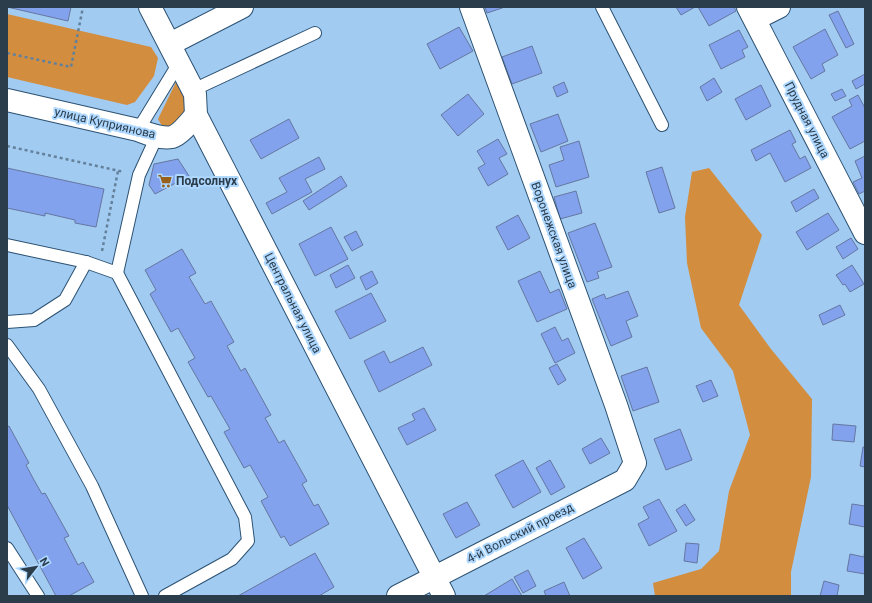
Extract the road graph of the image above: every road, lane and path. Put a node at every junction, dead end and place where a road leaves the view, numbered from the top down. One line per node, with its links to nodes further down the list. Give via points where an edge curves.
1 (83, 7): 9 (path, via 71,67)
2 (150, 7): 10 (street, Центральная улица)
3 (242, 7): 10 (street)
4 (471, 7): 26 (street, Воронежская улица)
5 (602, 7): 14 (lane)
6 (779, 7): 7 (street)
7 (751, 13): 19 (street, Прудная улица)
8 (315, 33): 11 (lane)
9 (7, 53)
10 (174, 54): 11 (street, Центральная улица); 15 (lane)
11 (193, 90): 13 (street, Центральная улица)
12 (7, 100): 15 (street, улица Куприянова)
13 (196, 115): 15 (street, улица Куприянова, via 187,126 173,136); 28 (street, Центральная улица)
14 (662, 125)
15 (148, 133): 18 (lane)
16 (7, 146): 17 (path)
17 (118, 171): 18 (path); 21 (path)
18 (139, 175): 23 (lane)
19 (865, 233)
20 (7, 245): 22 (lane)
21 (101, 255)
22 (86, 262): 23 (lane); 24 (lane, via 65,300 34,320)
23 (117, 273): 31 (lane, via 245,517 248,541 232,559)
24 (7, 322)
25 (7, 345): 30 (lane, via 39,389 92,486)
26 (635, 463): 28 (street, 4-й Вольский проезд, via 625,480)
27 (7, 548): 29 (lane)
28 (439, 587): 32 (street, 4-й Вольский проезд)
29 (38, 596)
30 (142, 596)
31 (165, 596)
32 (398, 596)

